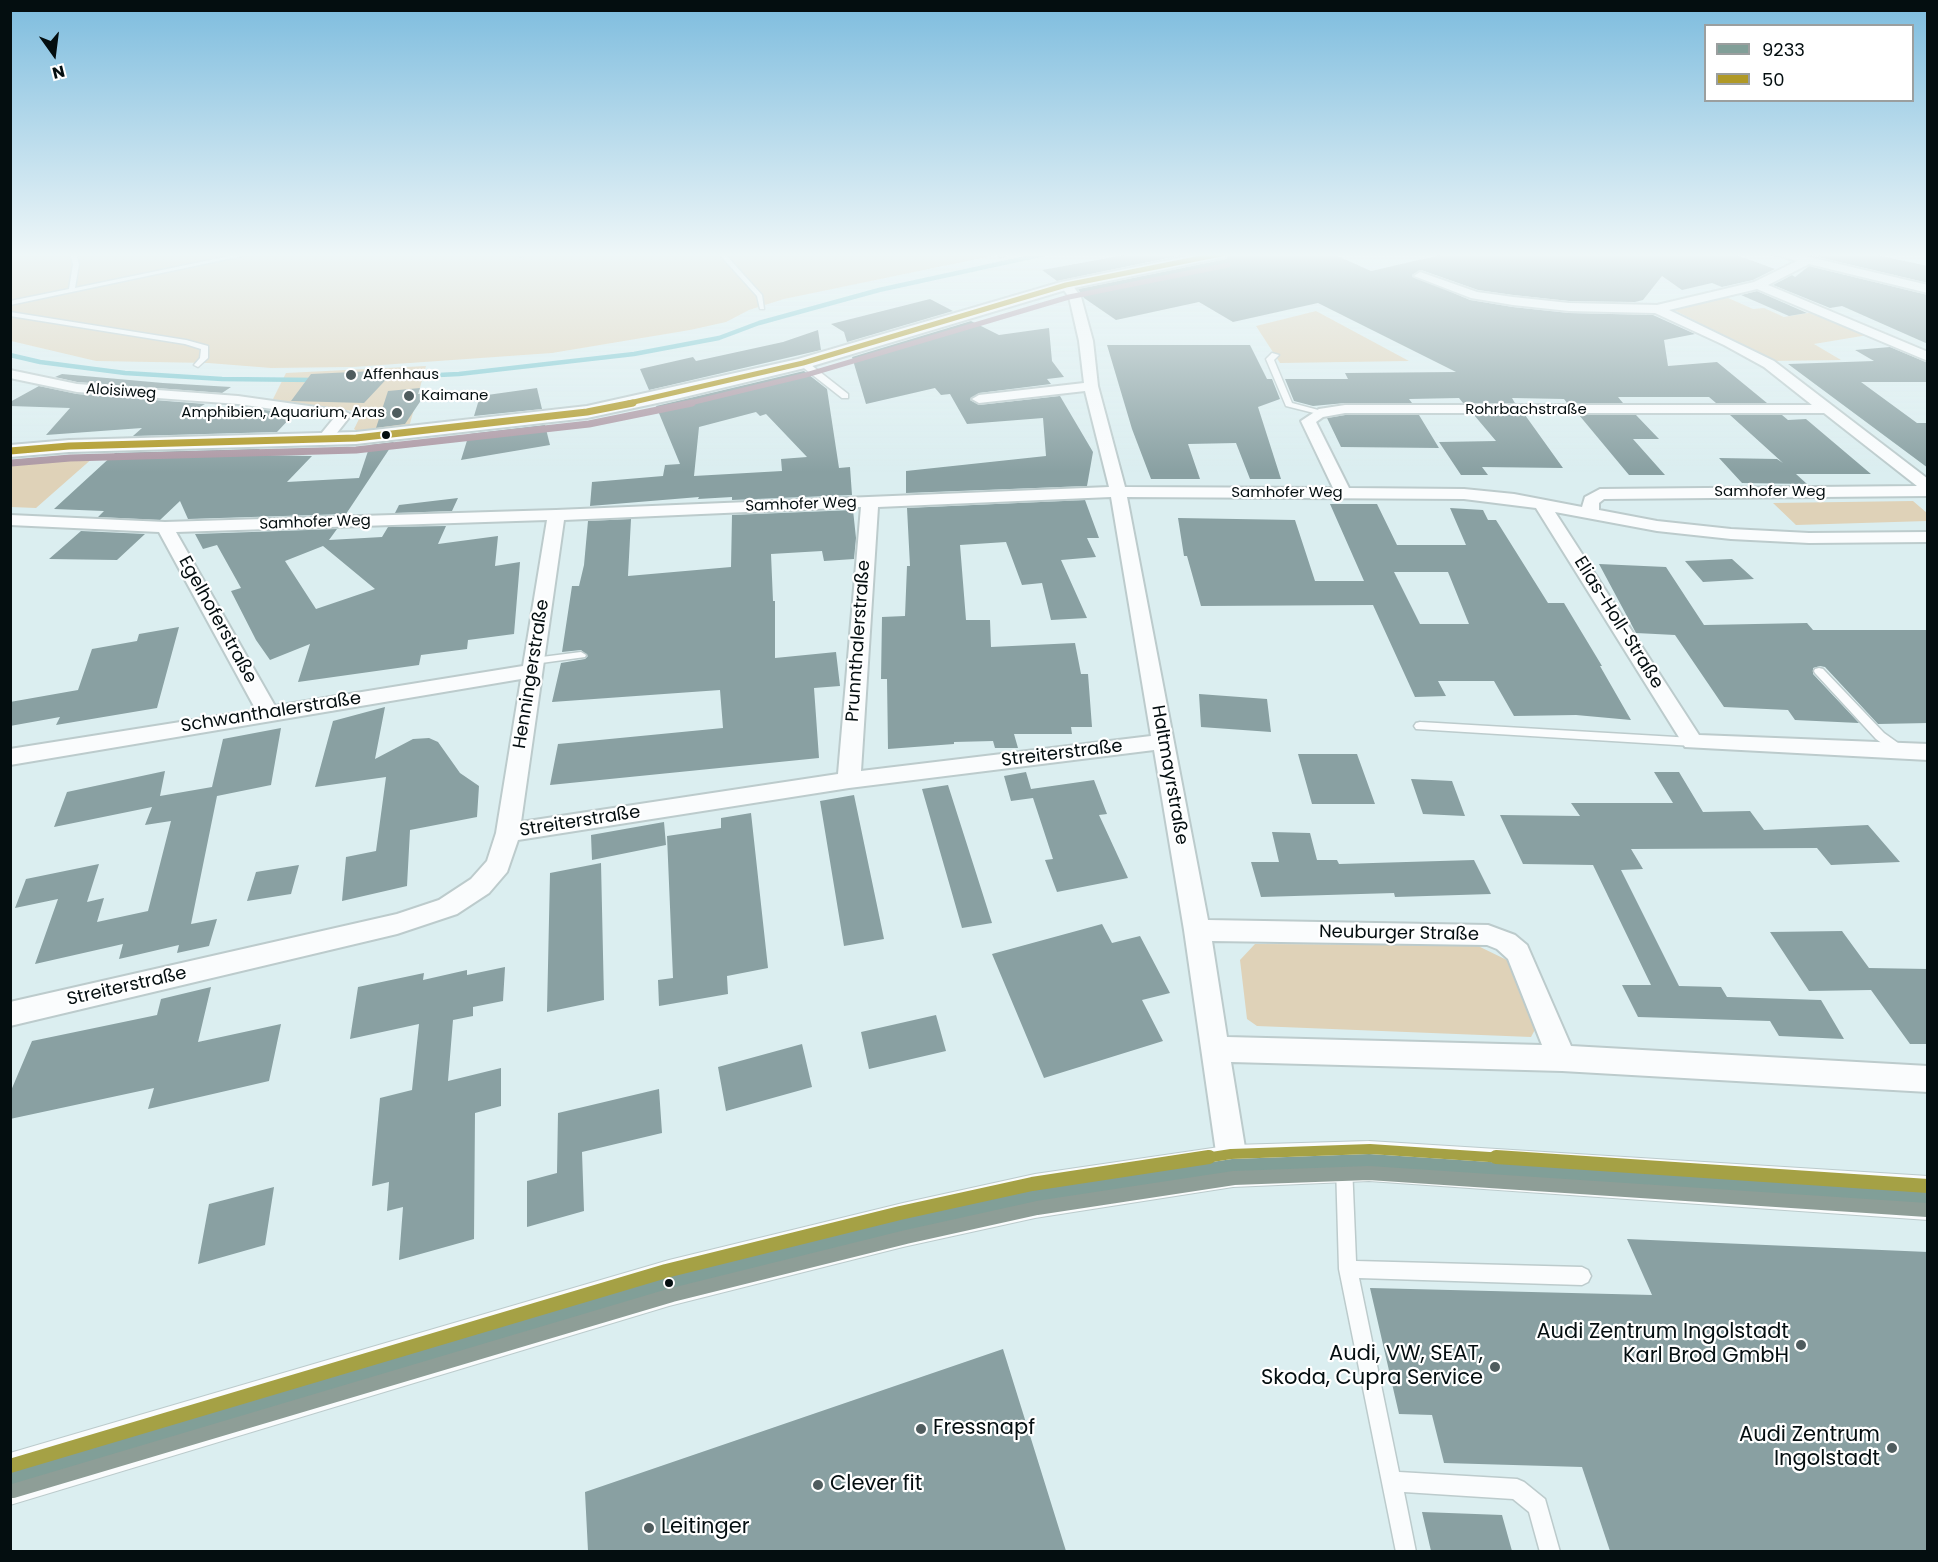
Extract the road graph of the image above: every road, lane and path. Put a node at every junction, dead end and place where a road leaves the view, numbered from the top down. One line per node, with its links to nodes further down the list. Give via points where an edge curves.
1 (85, 326): 9 (lane, via 205,348 204,358)
2 (928, 326): 8 (street)
3 (1082, 326): 11 (street, Haltmayrstraße)
4 (1694, 326): 14 (street, via 1769,364)
5 (1855, 326): 7 (street)
6 (1275, 356): 15 (lane, via 1270,359 1289,404)
7 (1928, 357)
8 (803, 363): 12 (lane); 16 (street, via 587,412)
9 (198, 364)
10 (10, 374): 16 (street, Aloisiweg, via 77,388 238,400 344,415)
11 (1091, 386): 13 (street); 19 (street, Haltmayrstraße)
12 (845, 396)
13 (979, 399)
14 (1827, 409): 15 (street, Rohrbachstraße, via 1345,409); 18 (street)
15 (1319, 413): 20 (street, via 1308,421)
16 (324, 440): 17 (street)
17 (10, 451)
18 (1928, 489): 23 (street, Samhofer Weg, via 1600,494 1591,501)
19 (1118, 492): 20 (street, Samhofer Weg); 21 (street, Samhofer Weg); 33 (street, Haltmayrstraße)
20 (1343, 493): 22 (street, Samhofer Weg, via 1464,494)
21 (870, 502): 24 (street, Samhofer Weg); 38 (street, Prunnthalerstraße)
22 (1542, 505): 23 (street, Samhofer Weg); 34 (street, Elias-Holl-Straße)
23 (1590, 513): 27 (street, Samhofer Weg, via 1731,534)
24 (556, 515): 26 (street, Samhofer Weg); 29 (street, Henningerstraße)
25 (10, 520): 26 (street, Samhofer Weg)
26 (165, 527): 31 (street, Egelhoferstraße)
27 (1928, 537)
28 (581, 655): 29 (lane)
29 (533, 666): 31 (street, Schwanthalerstraße); 39 (street, Henningerstraße)
30 (1819, 671): 35 (lane, via 1880,736)
31 (268, 713): 37 (street, Schwanthalerstraße)
32 (1420, 726): 34 (lane)
33 (1162, 742): 38 (street, Streiterstraße); 40 (street, Haltmayrstraße)
34 (1693, 742): 35 (street)
35 (1902, 751): 36 (street)
36 (1928, 752)
37 (10, 757)
38 (849, 780): 39 (street, Streiterstraße)
39 (508, 833): 41 (street, Streiterstraße, via 498,865 480,886 448,907 397,924)
40 (1197, 930): 42 (street, Haltmayrstraße); 43 (street, Neuburger Straße, via 1488,935 1506,942 1518,953)
41 (10, 1014)
42 (1216, 1049): 43 (street); 46 (street, Haltmayrstraße)
43 (1562, 1058): 44 (street)
44 (1928, 1079)
45 (1344, 1162): 46 (main road); 47 (main road); 48 (lane)
46 (1233, 1166): 50 (main road, via 1035,1196 669,1282)
47 (1928, 1198)
48 (1348, 1269): 49 (lane); 51 (lane)
49 (1582, 1276)
50 (10, 1479)
51 (1392, 1481): 52 (lane); 53 (lane, via 1517,1489 1538,1506)
52 (1406, 1551)
53 (1550, 1551)

